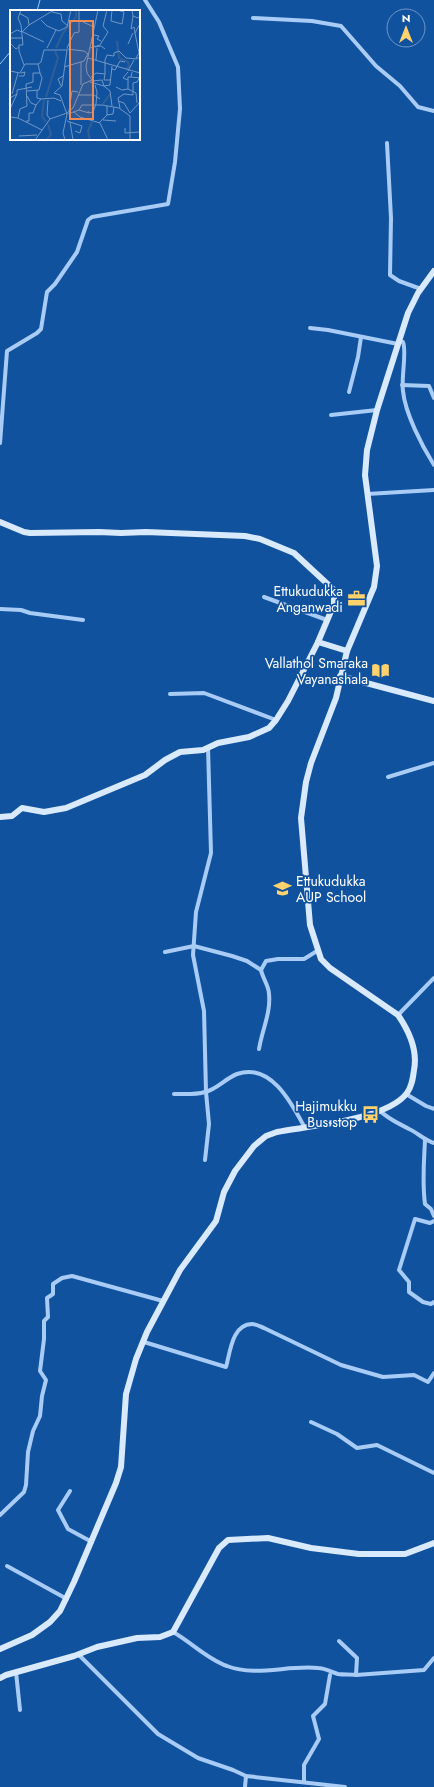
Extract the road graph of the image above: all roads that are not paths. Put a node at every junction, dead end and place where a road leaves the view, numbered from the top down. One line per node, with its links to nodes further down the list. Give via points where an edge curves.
1 (145, 0): 15 (street, via 159,22 178,67 180,109 168,204 92,217 88,220 77,252 47,292 40,331 7,351)
2 (252, 18): 3 (street, via 312,21 341,26 376,66 400,86 418,107)
3 (434, 111)
4 (387, 143): 6 (street, via 391,218 390,275 399,281)
5 (434, 271): 6 (main road)
6 (421, 288): 9 (main road, via 408,313)
7 (310, 328): 8 (street)
8 (361, 337): 9 (street); 11 (street)
9 (399, 343): 10 (street, via 403,342 405,348); 13 (main road)
10 (402, 385): 12 (street, via 429,386); 16 (street, via 408,414)
11 (349, 392)
12 (434, 398)
13 (377, 410): 14 (street); 18 (main road, via 367,450)
14 (331, 415)
15 (0, 443)
16 (434, 465)
17 (434, 490): 18 (street)
18 (367, 494): 25 (main road, via 377,577)
19 (0, 522): 23 (main road, via 30,533 146,532 245,536 260,539 294,553 331,586 334,590 334,604)
20 (264, 597): 23 (street)
21 (0, 608): 22 (street)
22 (83, 620)
23 (327, 620): 24 (main road)
24 (318, 642): 25 (main road); 29 (main road, via 288,702)
25 (347, 652): 26 (main road)
26 (340, 676): 28 (main road); 35 (main road, via 336,698 311,763 301,818 310,925)
27 (170, 694): 29 (street, via 204,693)
28 (434, 701)
29 (276, 720): 30 (main road, via 269,728 249,738)
30 (208, 747): 33 (main road, via 203,750 180,752 145,774 66,808 44,812 22,808 12,816); 34 (street, via 211,853 196,912)
31 (434, 763): 32 (street)
32 (388, 777)
33 (0, 817)
34 (194, 946): 36 (street); 37 (street, via 232,956); 41 (street, via 193,955 204,1011)
35 (317, 951): 37 (street, via 304,959 266,961); 39 (main road, via 330,968)
36 (164, 952)
37 (262, 970): 40 (street, via 269,991 270,1004)
38 (434, 978): 39 (street)
39 (398, 1015): 43 (main road, via 405,1024 415,1050 415,1066)
40 (259, 1049)
41 (206, 1092): 42 (street); 46 (street, via 238,1074 257,1074 273,1082 292,1103); 49 (street, via 209,1124)
42 (174, 1094)
43 (406, 1094): 44 (street); 45 (main road)
44 (434, 1109)
45 (379, 1110): 46 (main road, via 352,1119); 47 (street)
46 (305, 1128): 52 (main road, via 266,1136 245,1156 224,1192 216,1220 180,1270)
47 (425, 1140): 48 (street); 50 (street, via 422,1186 425,1204)
48 (434, 1143)
49 (206, 1160)
50 (434, 1216)
51 (434, 1221): 53 (street, via 430,1223 415,1219 399,1270 409,1282 409,1292 423,1302)
52 (163, 1301): 54 (main road); 59 (street, via 72,1276 62,1278 53,1284 53,1294 47,1298 48,1317 44,1321 40,1371 46,1380 40,1416 28,1452 26,1485 24,1492)
53 (434, 1302)
54 (144, 1342): 55 (street, via 226,1367 236,1333 252,1324 341,1365 383,1377 414,1375 428,1382); 60 (main road, via 126,1394 119,1472)
55 (434, 1373)
56 (311, 1422): 57 (street, via 337,1434 357,1448 377,1445)
57 (434, 1472)
58 (70, 1491): 60 (street, via 58,1510 68,1529)
59 (0, 1515)
60 (92, 1542): 63 (main road)
61 (434, 1543): 64 (main road, via 405,1554 359,1554 311,1548 268,1538 228,1540 219,1548)
62 (7, 1566): 63 (street)
63 (67, 1598): 66 (main road, via 50,1622 32,1635)
64 (172, 1632): 67 (main road, via 160,1637 137,1638 97,1647); 70 (street, via 189,1641 207,1656 227,1666 255,1672 286,1668 320,1668 340,1674)
65 (339, 1640): 70 (street, via 357,1658)
66 (0, 1649)
67 (77, 1654): 69 (main road); 74 (street, via 158,1734 198,1758)
68 (434, 1658): 70 (street, via 424,1670)
69 (16, 1672): 72 (main road); 73 (street)
70 (356, 1674)
71 (330, 1675): 75 (street, via 325,1704 313,1716 318,1739 304,1765)
72 (0, 1678)
73 (20, 1710)
74 (246, 1776): 75 (street); 76 (street)
75 (304, 1782): 77 (street)
76 (245, 1787)
77 (344, 1787)

